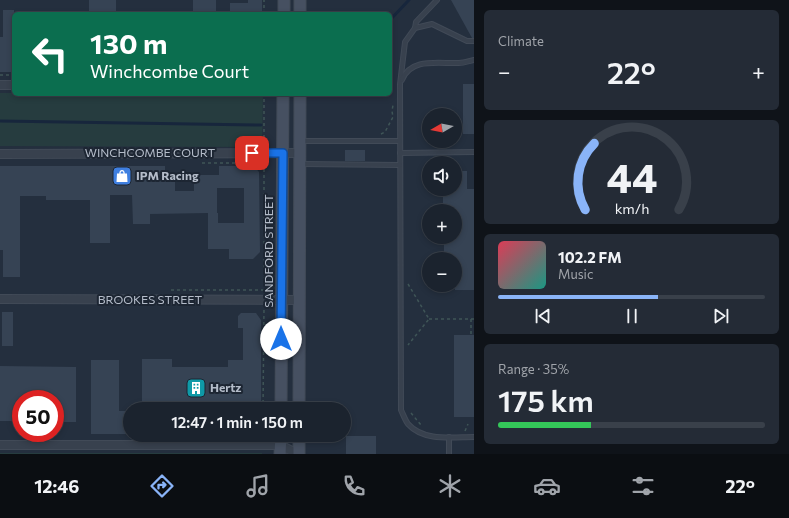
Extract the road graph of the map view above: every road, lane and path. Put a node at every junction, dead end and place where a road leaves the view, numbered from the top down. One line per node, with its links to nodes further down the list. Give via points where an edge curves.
1 (264, 0): 5 (path)
2 (284, 0): 6 (main road)
3 (300, 0): 7 (main road)
4 (437, 0): 8 (lane, via 416,22)
5 (264, 12)
6 (284, 12)
7 (300, 12)
8 (415, 28): 9 (lane, via 432,24 467,41); 15 (lane, via 405,42)
9 (474, 41)
10 (474, 60): 15 (lane, via 417,65 406,73)
11 (0, 75): 12 (path)
12 (12, 75)
13 (0, 84): 14 (street)
14 (12, 84)
15 (400, 84): 21 (lane)
16 (264, 96): 25 (path)
17 (283, 96): 26 (main road, SANDFORD STREET)
18 (300, 96): 22 (main road)
19 (395, 100): 20 (path, via 393,117 385,132)
20 (376, 136)
21 (400, 140): 22 (lane); 23 (lane)
22 (300, 141): 27 (main road)
23 (400, 152): 24 (lane); 30 (lane)
24 (474, 152)
25 (264, 153): 26 (street, WINCHCOMBE COURT); 28 (street, WINCHCOMBE COURT); 33 (path)
26 (283, 153): 27 (street, WINCHCOMBE COURT); 34 (main road, SANDFORD STREET)
27 (300, 153): 29 (main road)
28 (0, 154)
29 (300, 164): 30 (lane); 35 (main road)
30 (400, 165): 48 (lane, via 401,410 408,424 427,436)
31 (405, 288): 36 (path, via 405,280)
32 (0, 299): 33 (street, BROOKES STREET)
33 (264, 300): 34 (street, BROOKES STREET); 41 (path)
34 (282, 300): 35 (street, BROOKES STREET); 42 (main road, SANDFORD STREET)
35 (299, 300): 43 (main road)
36 (428, 319): 37 (path); 40 (path, via 405,348)
37 (471, 319): 38 (path); 39 (path)
38 (474, 319)
39 (471, 335)
40 (405, 340)
41 (264, 402)
42 (281, 402)
43 (299, 402)
44 (410, 412): 46 (path)
45 (468, 424): 47 (path)
46 (422, 425)
47 (462, 433)
48 (449, 437): 49 (lane); 54 (lane)
49 (474, 437)
50 (299, 442): 53 (main road)
51 (0, 445): 52 (street)
52 (280, 445): 53 (street)
53 (298, 454)
54 (449, 454)

